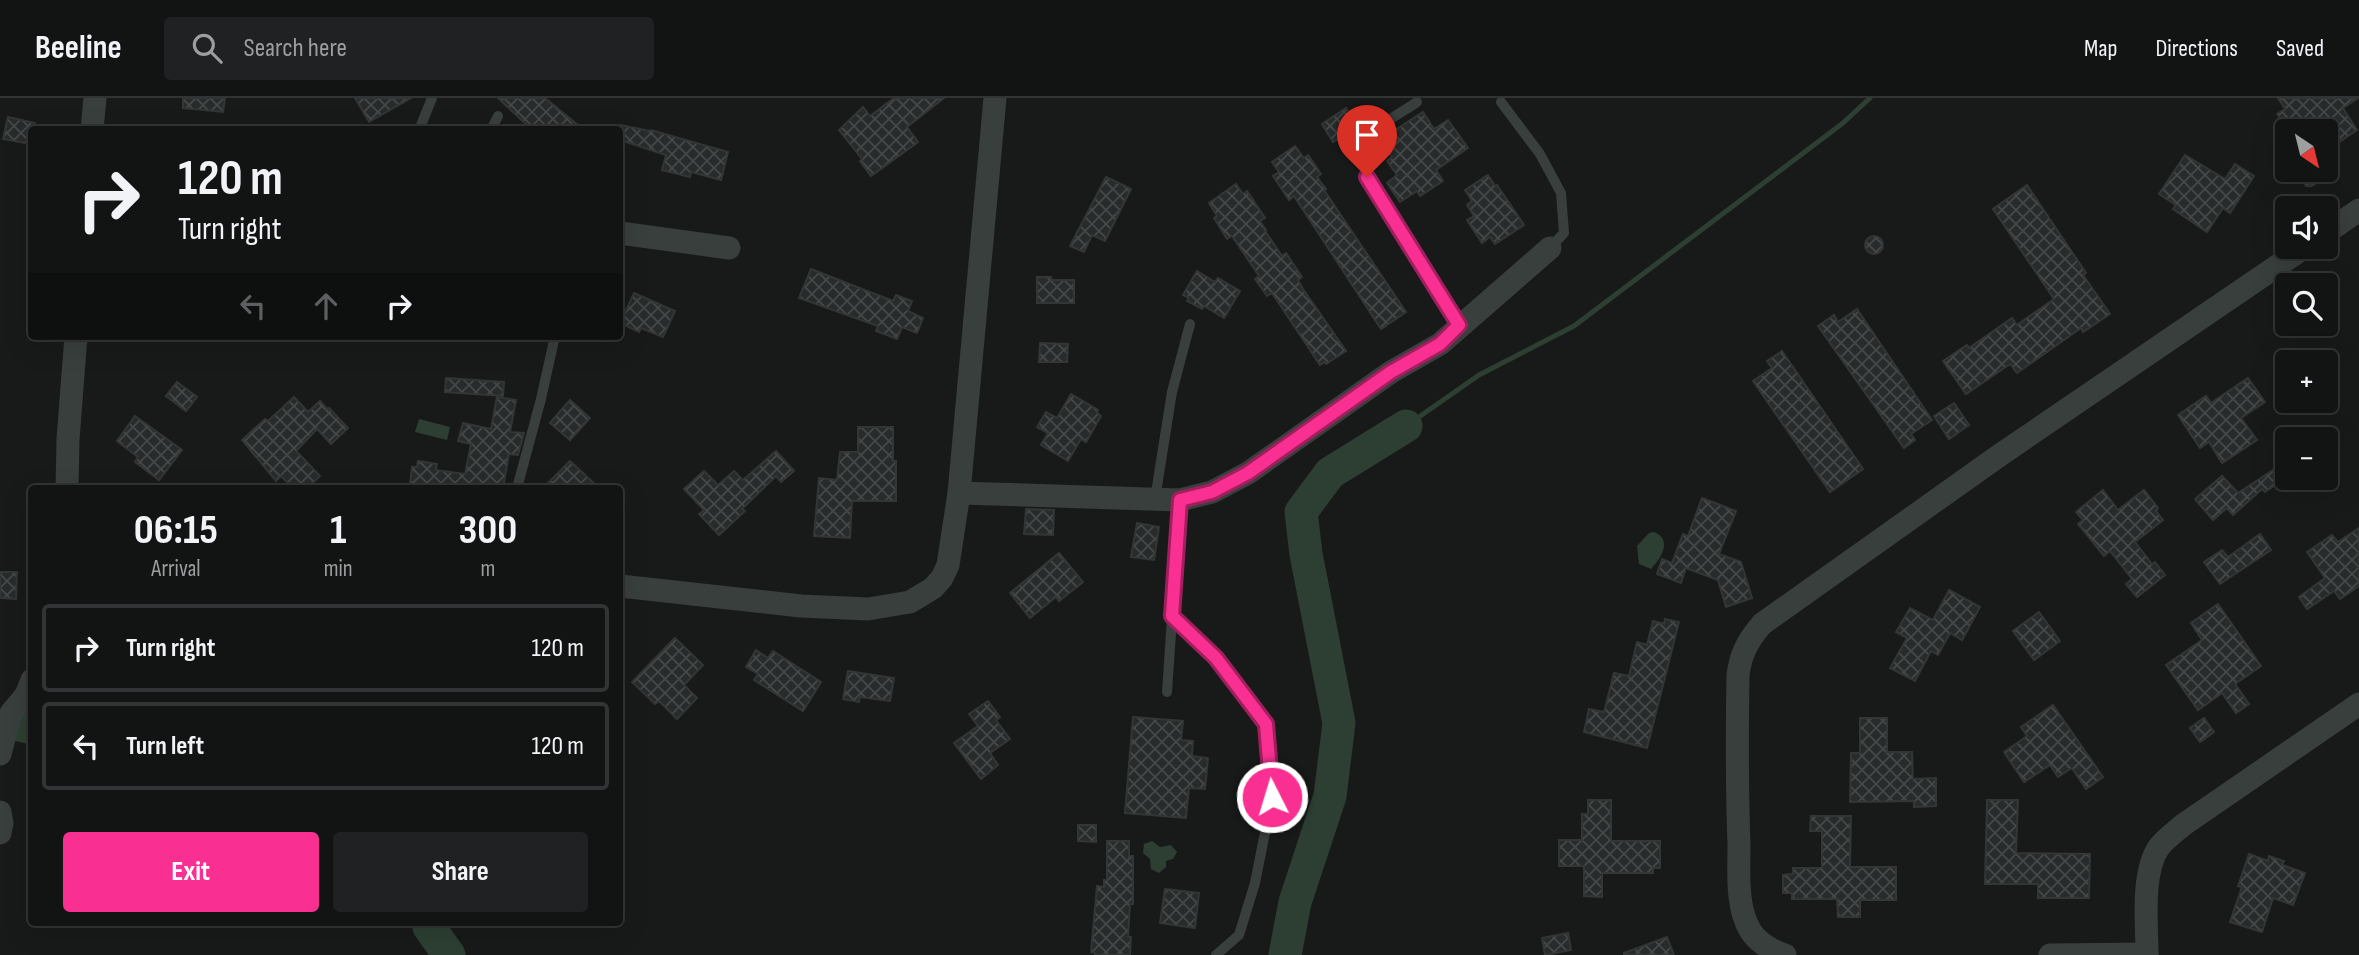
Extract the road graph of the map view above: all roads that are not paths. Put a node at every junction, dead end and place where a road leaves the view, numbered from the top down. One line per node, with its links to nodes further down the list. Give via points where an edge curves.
1 (95, 98): 7 (street)
2 (432, 98): 8 (lane)
3 (995, 98): 22 (street)
4 (1501, 102): 14 (lane, via 1540,154 1561,193 1564,233)
5 (1408, 108): 17 (lane, via 1417,102 1366,143 1367,177)
6 (498, 116): 9 (lane)
7 (92, 126)
8 (421, 126)
9 (493, 126)
10 (2359, 210): 11 (street)
11 (2338, 225)
12 (623, 233): 13 (street)
13 (729, 248)
14 (1550, 248): 17 (street)
15 (2287, 259): 34 (street, via 2000,455 1762,624 1751,637 1738,676 1740,891 1751,931)
16 (1190, 324): 23 (lane, via 1172,392)
17 (1459, 325): 24 (street, via 1440,344 1391,372 1248,473 1212,492)
18 (76, 340): 20 (street)
19 (554, 340): 21 (lane)
20 (66, 485)
21 (517, 485)
22 (959, 493): 23 (street); 25 (street, via 948,565 933,588 910,602 868,609 801,606)
23 (1155, 499): 24 (street)
24 (1180, 500): 26 (lane)
25 (623, 586)
26 (1172, 616): 28 (lane); 33 (lane, via 1216,658 1266,724 1272,797 1255,883 1239,935)
27 (28, 690): 30 (street, via 11,713)
28 (1167, 692)
29 (2359, 704): 36 (street, via 2183,825 2160,847 2148,878)
30 (0, 754)
31 (0, 812): 32 (street)
32 (0, 833)
33 (1216, 955)
34 (1785, 955)
35 (2050, 955): 36 (street)
36 (2147, 955)

